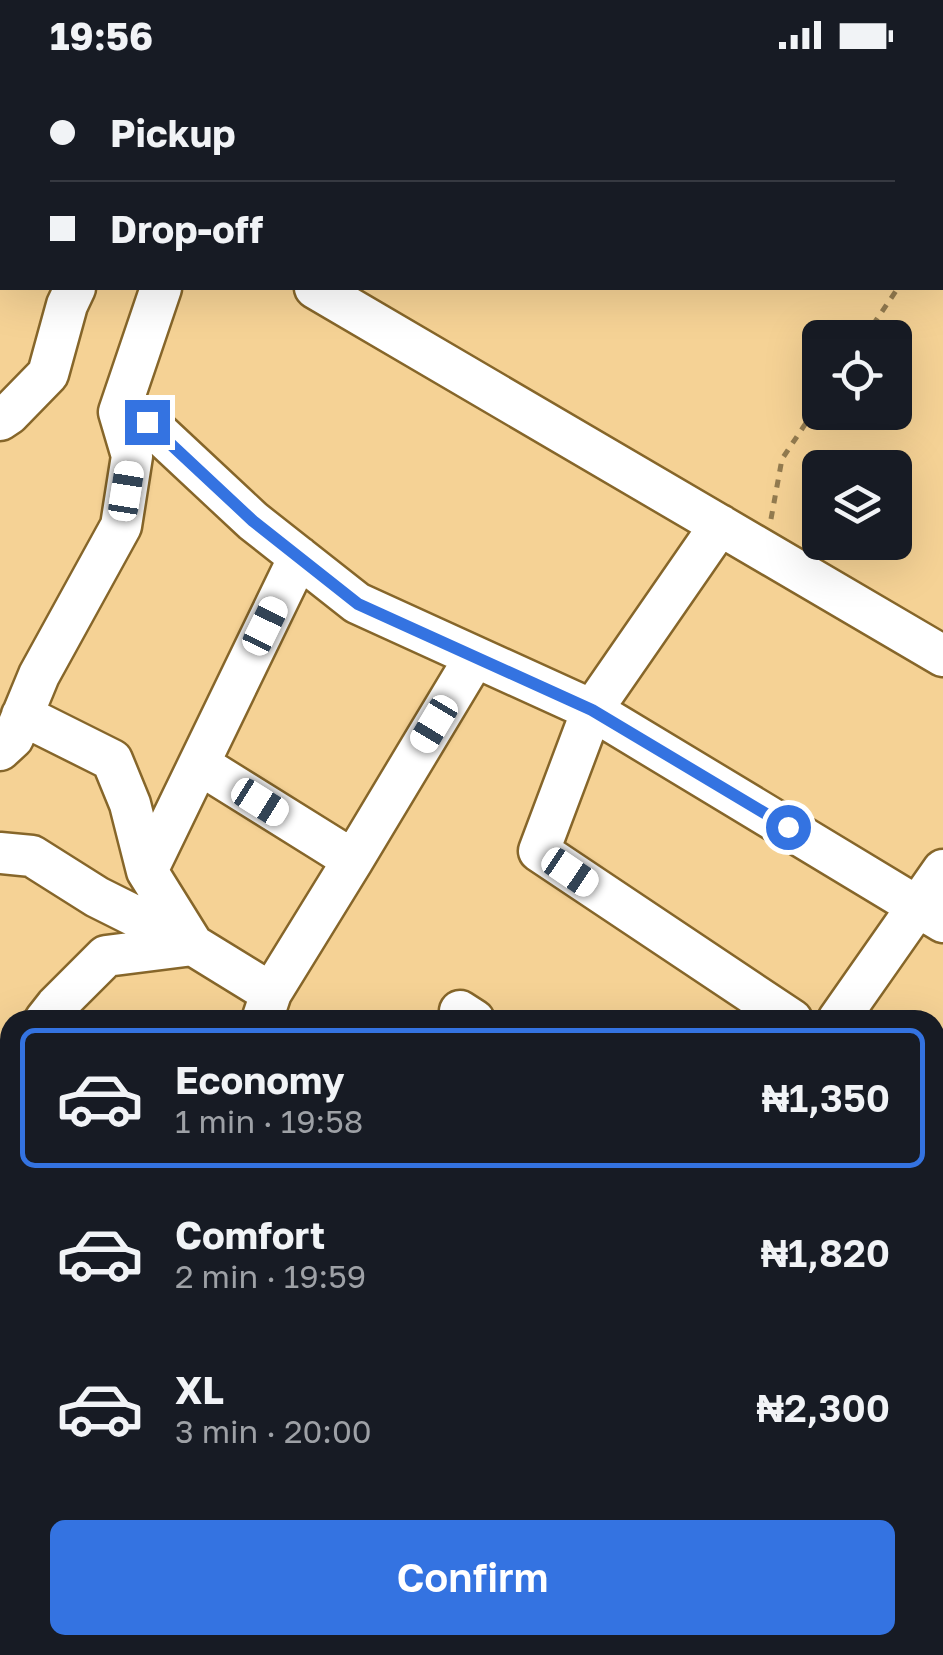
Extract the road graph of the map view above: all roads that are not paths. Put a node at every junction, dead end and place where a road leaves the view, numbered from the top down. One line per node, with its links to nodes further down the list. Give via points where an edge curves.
1 (74, 290): 5 (street, via 48,374)
2 (160, 290): 4 (street)
3 (317, 290): 6 (street)
4 (119, 412): 7 (street, via 147,422); 11 (street, via 132,456 121,526)
5 (0, 420)
6 (720, 525): 9 (street); 10 (street)
7 (298, 557): 8 (street, via 358,604); 13 (street)
8 (475, 656): 10 (street); 15 (street)
9 (943, 656)
10 (596, 705): 18 (street); 22 (street, via 539,851)
11 (22, 715): 12 (street); 17 (street, via 112,760)
12 (0, 750)
13 (199, 764): 15 (street); 17 (street)
14 (0, 853): 19 (street, via 32,856)
15 (353, 860): 20 (street)
16 (943, 870): 18 (street)
17 (147, 871): 19 (street)
18 (931, 914): 23 (street)
19 (193, 945): 20 (street); 21 (street, via 106,956)
20 (266, 1006)
21 (53, 1010)
22 (777, 1010)
23 (847, 1010)

